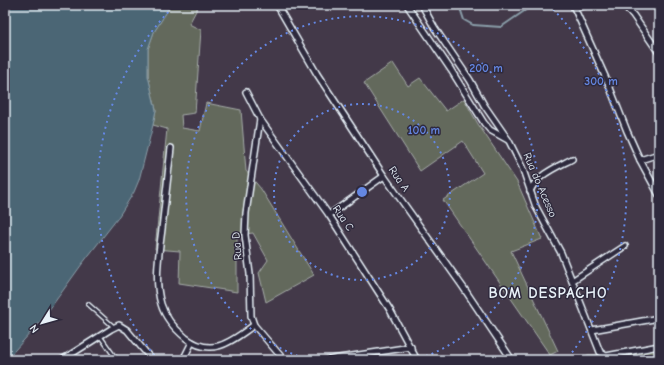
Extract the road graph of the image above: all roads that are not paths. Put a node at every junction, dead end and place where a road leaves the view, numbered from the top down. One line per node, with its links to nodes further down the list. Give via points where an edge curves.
1 (277, 5): 17 (street, Rua A, via 317,74)
2 (407, 5): 9 (street)
3 (422, 5): 8 (street, Rua do Acesso)
4 (586, 5): 6 (street)
5 (623, 5): 7 (street)
6 (573, 7): 16 (street)
7 (659, 53)
8 (456, 58): 9 (street); 12 (street, Rua do Acesso)
9 (447, 64): 12 (street, via 486,126)
10 (246, 92): 11 (street, Rua C)
11 (260, 119): 20 (street, Rua C); 25 (street, Rua D, via 245,235 250,274 250,316)
12 (509, 141): 18 (street, Rua do Acesso)
13 (171, 148): 29 (street, via 158,258 158,285 164,312 175,327)
14 (659, 154): 16 (street)
15 (572, 159): 18 (street, via 541,177)
16 (640, 160): 19 (street)
17 (384, 176): 20 (street); 39 (street, Rua A)
18 (530, 191): 22 (street, Rua do Acesso)
19 (659, 195)
20 (329, 215): 31 (street, Rua C, via 390,310)
21 (625, 246): 22 (street)
22 (572, 281): 27 (street, Rua do Acesso)
23 (88, 304): 26 (lane)
24 (659, 318): 27 (street)
25 (254, 326): 29 (street, via 220,346 209,347); 36 (street, Rua D)
26 (114, 327): 28 (street); 34 (street, via 119,325 127,330)
27 (592, 330): 30 (street, Rua do Acesso, via 604,356)
28 (100, 336): 32 (street); 33 (lane)
29 (192, 342): 35 (street)
30 (659, 346)
31 (411, 348): 37 (street); 38 (street, Rua C)
32 (62, 360)
33 (117, 360)
34 (152, 360)
35 (183, 360)
36 (284, 360)
37 (326, 360)
38 (417, 360)
39 (512, 360)

